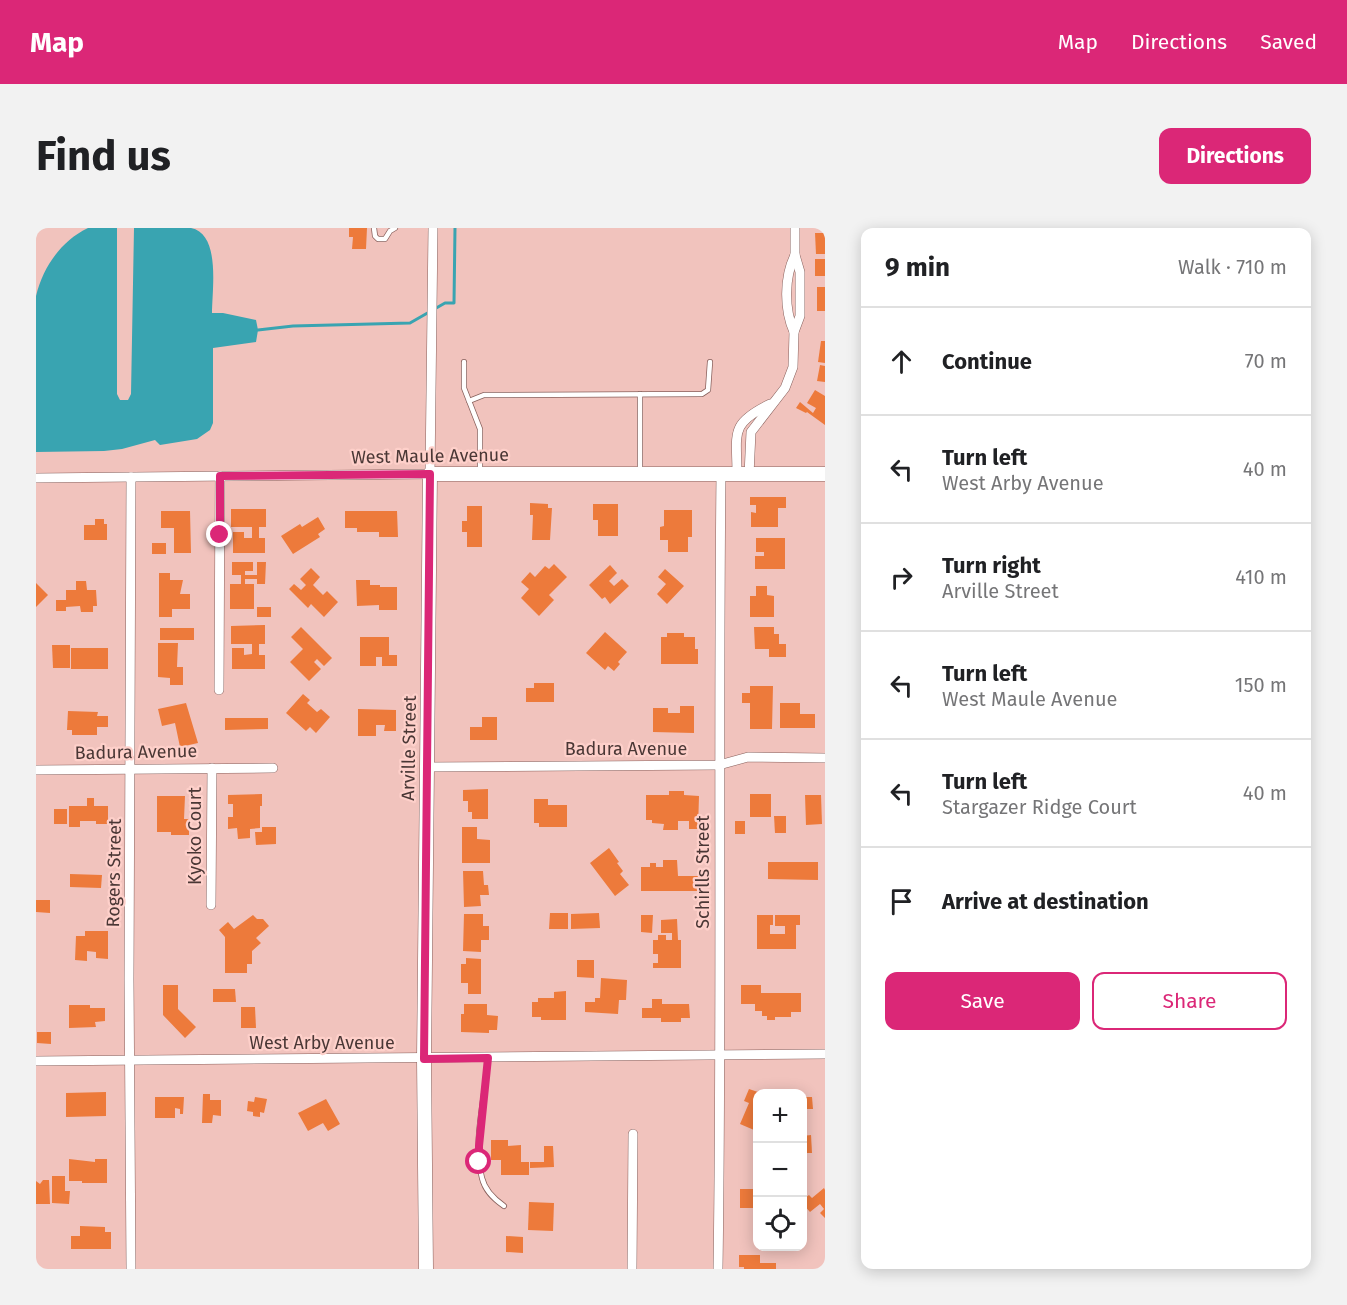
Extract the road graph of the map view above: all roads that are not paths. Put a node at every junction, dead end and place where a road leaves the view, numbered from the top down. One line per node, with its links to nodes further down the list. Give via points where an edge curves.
1 (374, 228): 2 (lane, via 378,239 385,239)
2 (395, 228)
3 (433, 228): 13 (street, Arville Street)
4 (795, 228): 9 (street, via 795,255 788,282 788,316 794,332 792,372)
5 (464, 362): 8 (lane, via 464,388)
6 (710, 363): 7 (lane, via 705,393)
7 (640, 394): 8 (lane, via 484,395); 14 (lane)
8 (469, 401): 12 (lane, via 480,429)
9 (772, 404): 10 (street, via 747,417); 11 (street)
10 (739, 428): 11 (lane); 17 (street)
11 (751, 432): 17 (street)
12 (480, 473): 13 (street, West Maule Avenue); 14 (street, West Maule Avenue)
13 (430, 474): 18 (street, West Maule Avenue); 24 (street, Arville Street)
14 (640, 474): 16 (street, West Maule Avenue)
15 (825, 474): 17 (street, West Maule Avenue)
16 (721, 475): 17 (street, West Maule Avenue); 23 (street, Schirlls Street)
17 (743, 475)
18 (220, 476): 19 (street, West Maule Avenue); 21 (street)
19 (132, 477): 20 (street, West Maule Avenue); 27 (street, Rogers Street)
20 (36, 478)
21 (219, 690)
22 (825, 758): 23 (street, Badura Avenue, via 748,758)
23 (719, 765): 24 (street, Badura Avenue); 31 (street, Schirlls Street)
24 (426, 767): 33 (street, Arville Street)
25 (212, 768): 26 (street, Badura Avenue); 27 (street, Badura Avenue); 29 (street, Kyoko Court)
26 (273, 768)
27 (131, 769): 28 (street, Badura Avenue); 35 (street, Rogers Street)
28 (36, 770)
29 (211, 905)
30 (825, 1054): 31 (street, West Arby Avenue)
31 (720, 1055): 32 (street, West Arby Avenue); 41 (street, Schirlls Street)
32 (488, 1058): 33 (street, West Arby Avenue); 37 (lane, via 479,1162 486,1189)
33 (424, 1059): 35 (street, West Arby Avenue); 39 (street, Arville Street)
34 (36, 1061): 35 (street, West Arby Avenue)
35 (131, 1061): 38 (street, Rogers Street)
36 (633, 1134): 40 (street)
37 (504, 1206)
38 (131, 1269)
39 (426, 1269)
40 (632, 1269)
41 (718, 1269)

